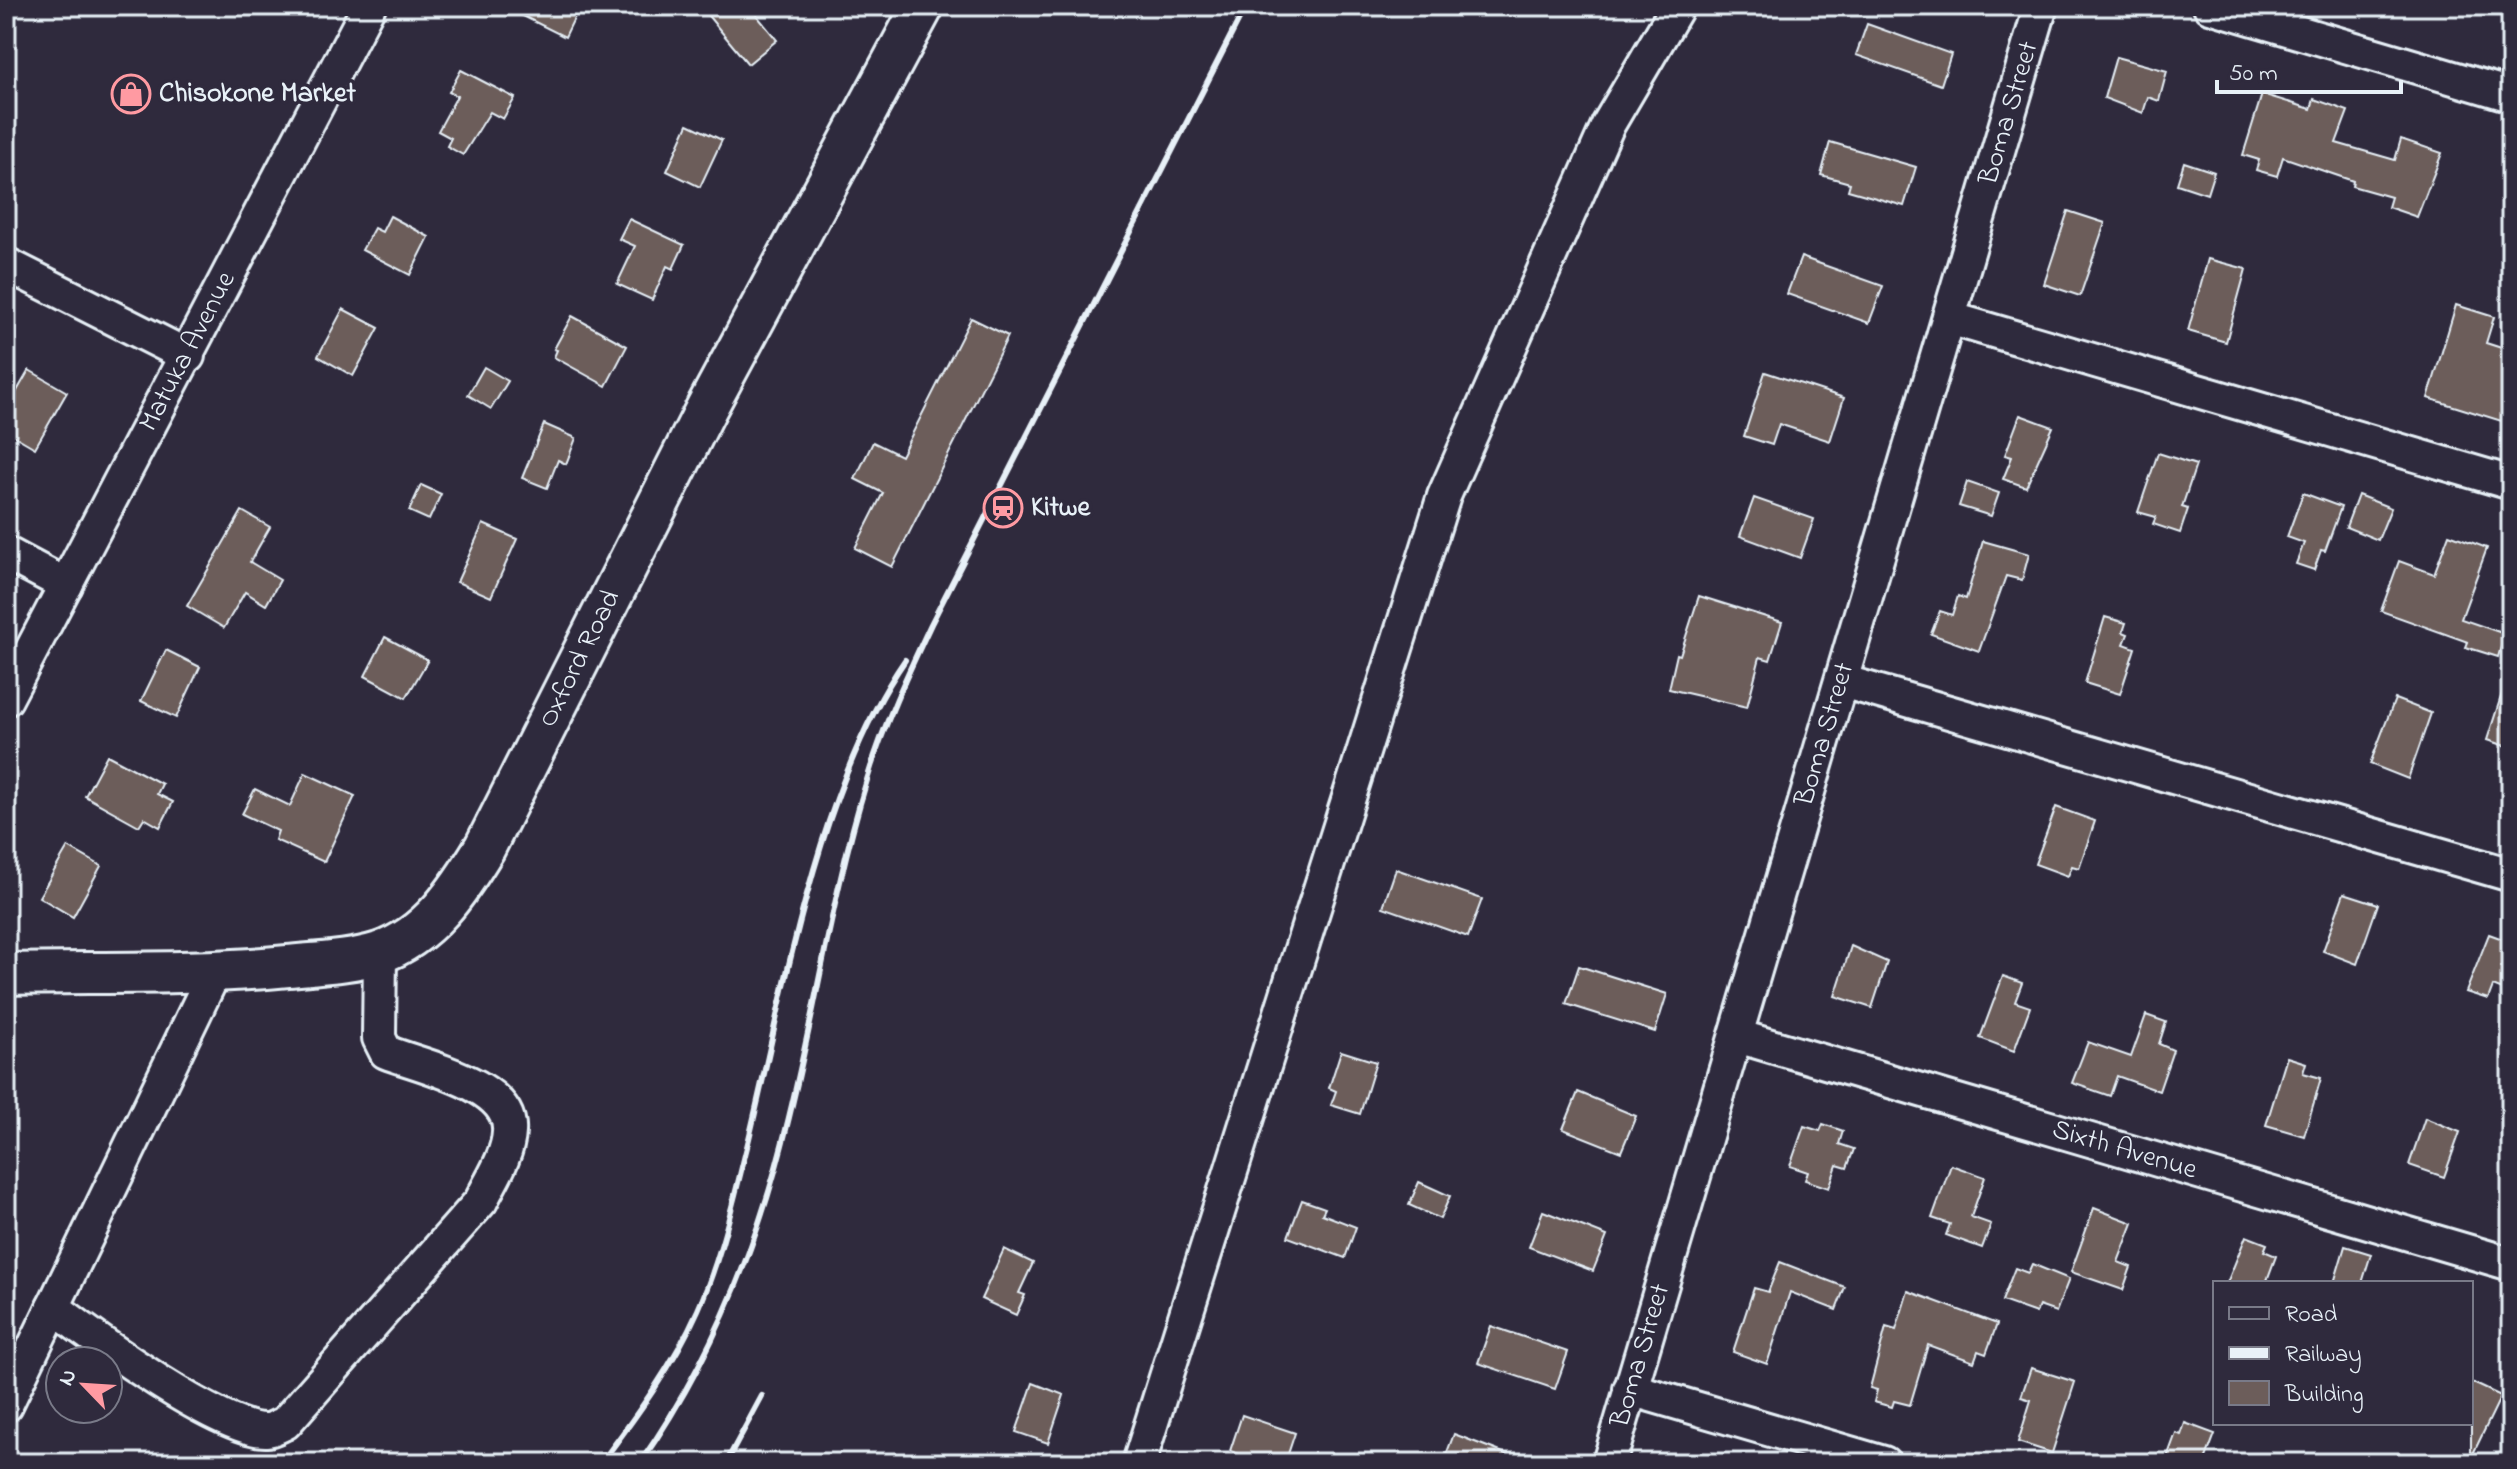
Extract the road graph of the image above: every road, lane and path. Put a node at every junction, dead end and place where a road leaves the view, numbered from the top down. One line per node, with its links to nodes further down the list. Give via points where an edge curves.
1 (369, 6): 9 (street, Matuka Avenue)
2 (923, 6): 16 (main road, Oxford Road, via 707,407 485,847 455,896 421,929)
3 (1678, 6): 24 (street, via 1608,125 1444,496)
4 (2041, 6): 8 (street, Boma Street)
5 (2210, 6): 6 (street)
6 (2511, 95)
7 (6, 264): 9 (street)
8 (1949, 318): 10 (street); 13 (street, Boma Street)
9 (188, 356): 12 (street, Matuka Avenue)
10 (2511, 483)
11 (6, 553): 12 (street)
12 (66, 585): 14 (street, Matuka Avenue)
13 (1842, 681): 15 (street); 19 (street, Boma Street)
14 (6, 699)
15 (2511, 875)
16 (380, 952): 17 (main road, Oxford Road, via 324,963); 21 (street, via 379,1038 386,1052 487,1090 505,1108 510,1131 481,1201 285,1423 267,1430 238,1423 109,1351)
17 (215, 971): 18 (main road, Oxford Road); 21 (street)
18 (6, 974)
19 (1737, 1036): 20 (street, Sixth Avenue); 22 (street, Boma Street)
20 (2511, 1264)
21 (53, 1307): 23 (street)
22 (1630, 1389): 25 (street, Boma Street); 26 (street)
23 (6, 1405)
24 (1139, 1463)
25 (1609, 1463)
26 (1884, 1463)

